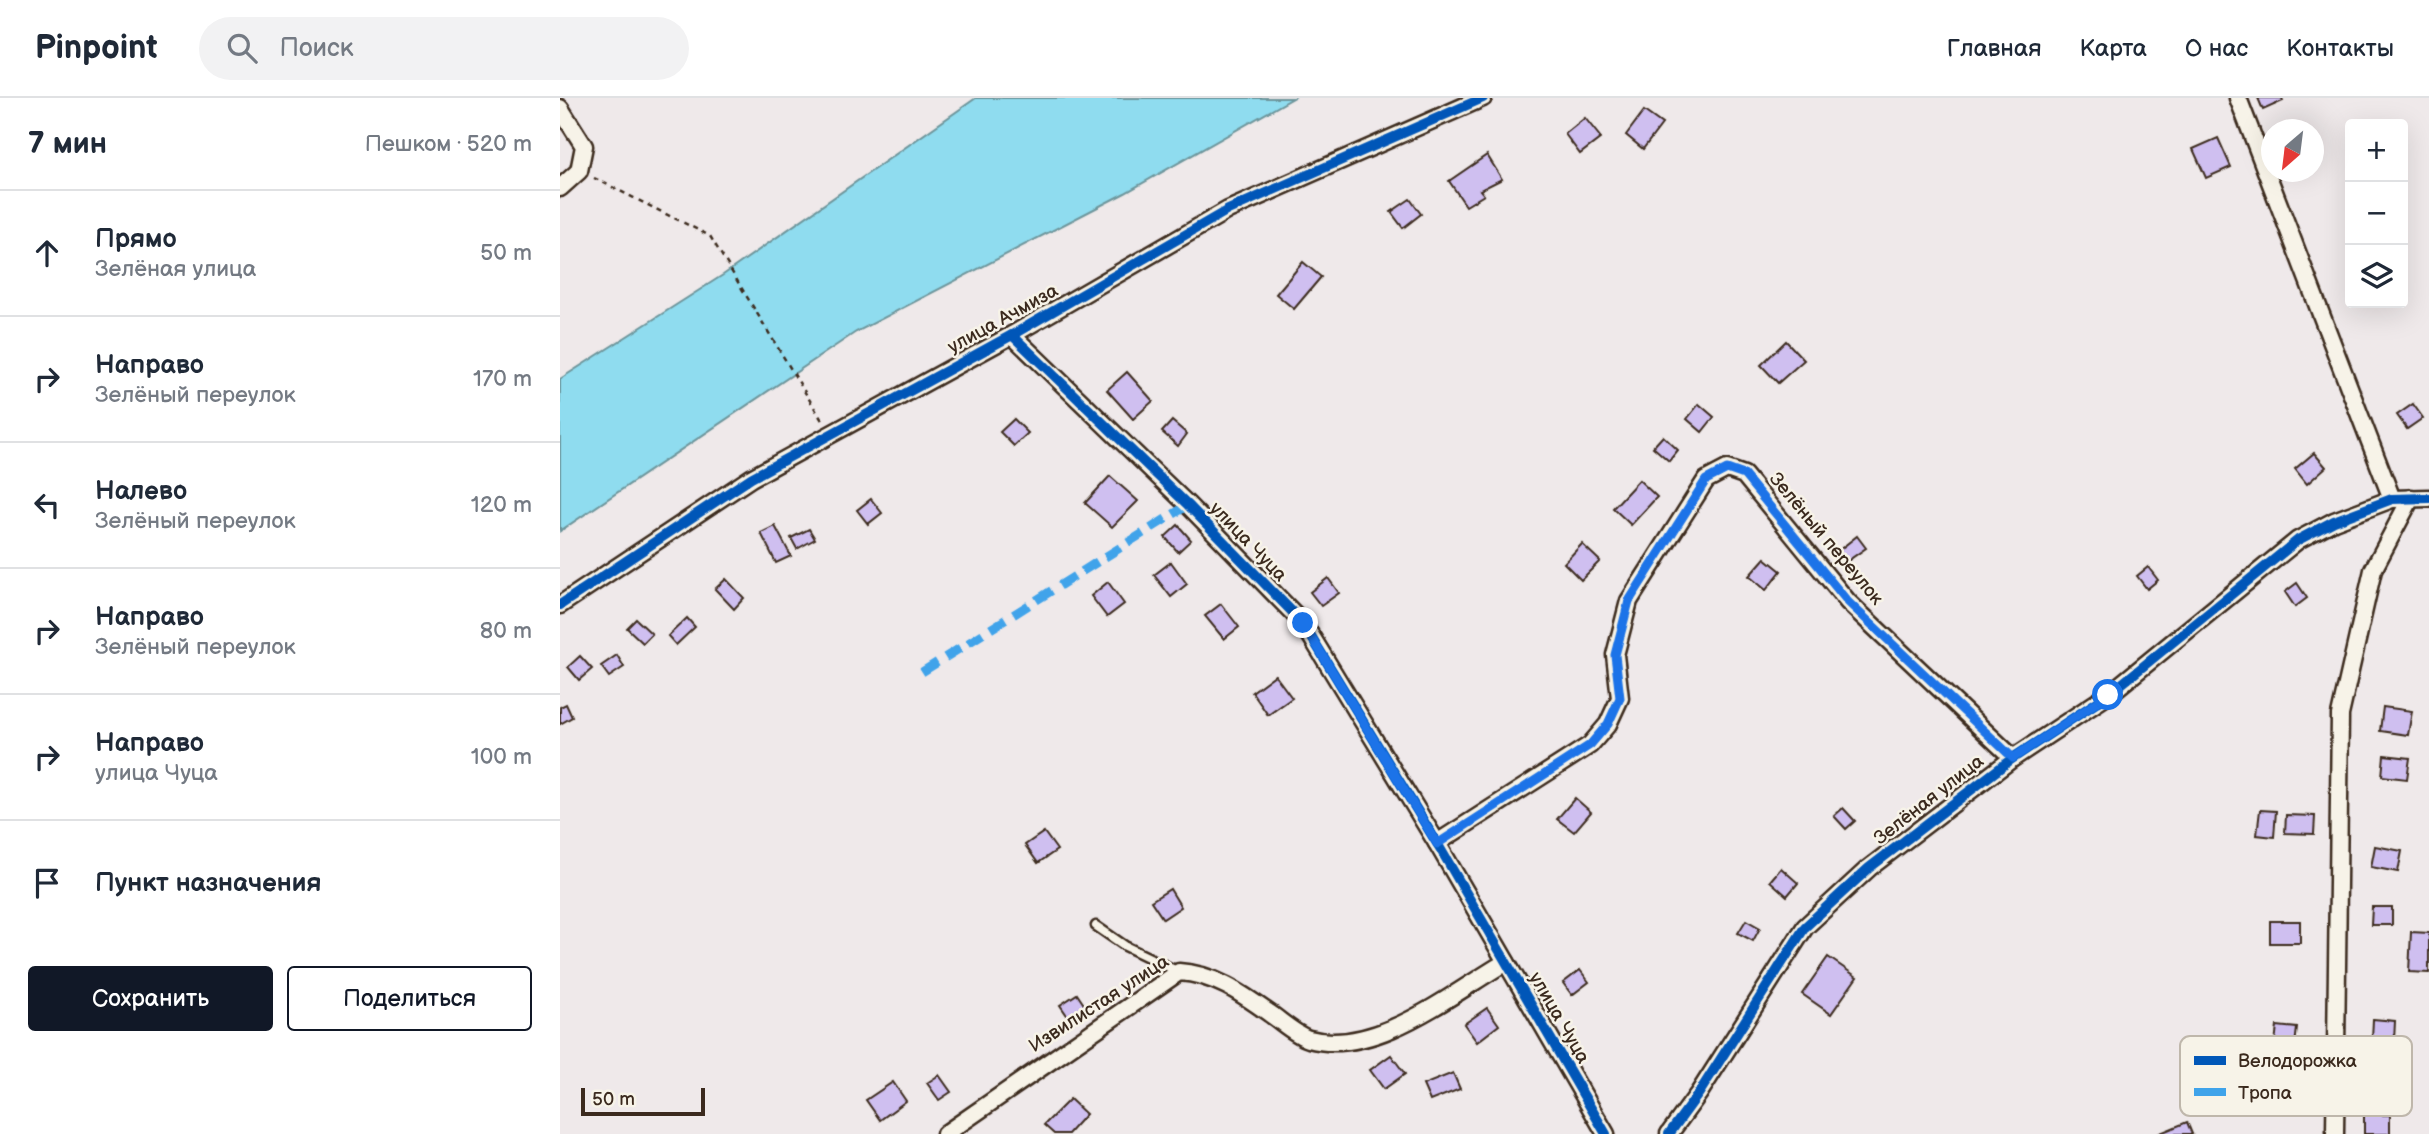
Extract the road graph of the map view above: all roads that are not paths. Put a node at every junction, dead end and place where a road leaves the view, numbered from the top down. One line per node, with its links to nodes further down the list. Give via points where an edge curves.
1 (1483, 98): 5 (street, улица Ачмиза, via 1228,209)
2 (2238, 98): 8 (street)
3 (560, 108): 4 (street, via 584,146 579,171)
4 (560, 188)
5 (1012, 335): 9 (street, улица Ачмиза, via 751,478); 11 (street, улица Чуца, via 1303,623)
6 (2411, 498): 7 (street, Зелёная улица); 8 (street, Зелёная улица); 15 (street, via 2373,570 2340,715)
7 (2429, 498)
8 (2392, 499): 10 (street, Зелёная улица, via 2298,540 2108,695)
9 (560, 605)
10 (2013, 758): 11 (street, Зелёный переулок, via 1848,602 1744,475 1727,469 1706,480 1629,601 1615,655 1620,698 1608,724 1590,745); 19 (street, Зелёная улица, via 1868,869 1805,927)
11 (1437, 844): 13 (street, улица Чуца)
12 (1096, 926): 14 (lane)
13 (1506, 961): 14 (street, Извилистая улица, via 1381,1036 1341,1044 1307,1038 1203,973); 18 (street, улица Чуца)
14 (1179, 972): 17 (street, Извилистая улица)
15 (2335, 1036)
16 (2334, 1116): 20 (street)
17 (945, 1134)
18 (1606, 1134)
19 (1669, 1134)
20 (2334, 1134)

